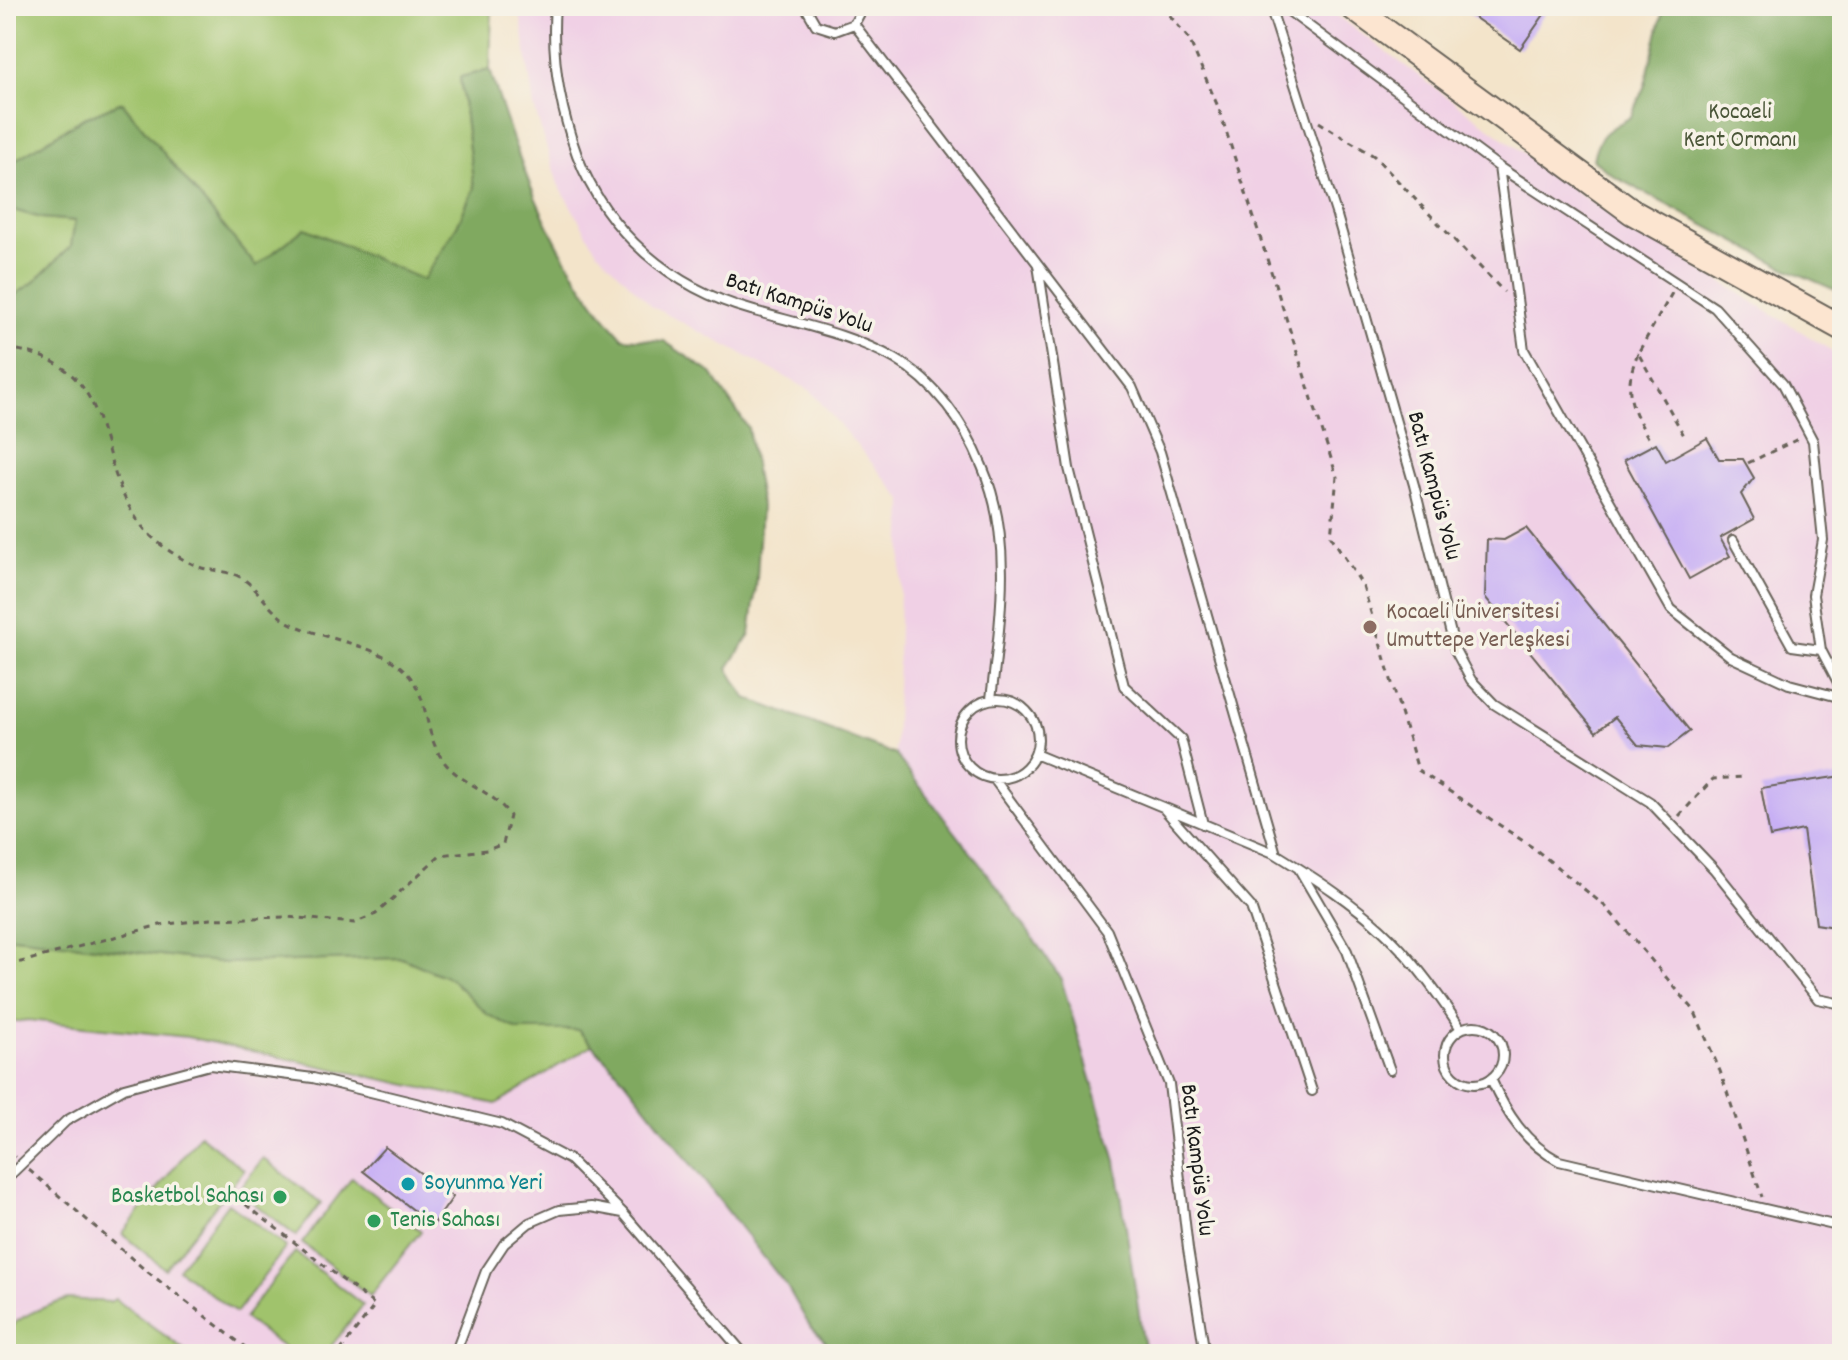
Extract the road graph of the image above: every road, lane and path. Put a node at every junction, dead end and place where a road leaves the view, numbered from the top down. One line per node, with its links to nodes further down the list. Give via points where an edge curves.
1 (555, 6): 24 (lane, Batı Kampüs Yolu, via 557,70 570,136 595,194 645,255 696,290 897,360 957,419 983,467 1001,534 999,634)
2 (805, 6): 7 (lane, via 825,30)
3 (864, 6): 7 (lane)
4 (1270, 6): 30 (lane, Batı Kampüs Yolu, via 1337,216 1455,650 1471,680 1494,704 1650,802)
5 (1282, 6): 9 (lane)
6 (1351, 6): 13 (street, via 1632,212)
7 (854, 24): 10 (lane)
8 (1316, 120): 12 (path, via 1374,156)
9 (1499, 167): 11 (lane); 12 (lane)
10 (1038, 264): 29 (lane, via 1069,468 1124,686 1181,739); 31 (lane, via 1132,387 1147,416)
11 (1678, 283): 15 (path); 16 (lane, via 1715,308 1783,384)
12 (1518, 307): 23 (lane, via 1524,350 1671,609 1731,657 1789,684)
13 (1842, 328)
14 (6, 348): 33 (path, via 48,357 92,398 128,501 162,546 204,568 243,579 291,623 384,656 403,670 423,698 437,751 510,816 503,844 440,855 376,914 354,923 288,917 160,925)
15 (1638, 353): 17 (path); 18 (path, via 1629,376 1631,407)
16 (1809, 434): 19 (path); 21 (lane, via 1823,540 1813,595)
17 (1686, 439)
18 (1650, 441)
19 (1748, 463)
20 (1733, 540): 21 (lane, via 1792,646)
21 (1821, 650): 22 (lane)
22 (1842, 690)
23 (1842, 698)
24 (991, 699): 25 (lane, via 1011,700 1032,716 1037,728); 27 (lane, Batı Kampüs Yolu, via 964,716 958,743 969,767)
25 (1035, 754): 27 (lane, via 1019,773); 28 (lane)
26 (1743, 777): 30 (path, via 1713,779)
27 (994, 779): 48 (lane, Batı Kampüs Yolu, via 1107,931 1169,1084)
28 (1161, 806): 29 (lane); 38 (lane, via 1251,907)
29 (1203, 824): 31 (lane)
30 (1671, 824): 34 (lane, Batı Kampüs Yolu, via 1818,999)
31 (1276, 854): 32 (lane)
32 (1299, 868): 35 (lane, via 1346,897 1389,933 1425,973); 36 (lane, via 1347,951)
33 (6, 966)
34 (1842, 1004)
35 (1461, 1029): 37 (lane, via 1480,1027 1496,1036 1502,1064); 37 (lane, via 1447,1042 1448,1071 1463,1083)
36 (1390, 1070)
37 (1491, 1079): 43 (lane, via 1528,1139 1559,1161)
38 (1312, 1091)
39 (22, 1164): 40 (lane); 42 (lane, via 66,1121 124,1088 210,1065 313,1078 502,1124 570,1160); 44 (path)
40 (6, 1179)
41 (236, 1197): 45 (path, via 375,1305)
42 (623, 1213): 46 (lane, via 591,1207 559,1210 520,1230 486,1271); 47 (lane)
43 (1842, 1227)
44 (254, 1354)
45 (338, 1354)
46 (455, 1354)
47 (744, 1354)
48 (1205, 1354)

